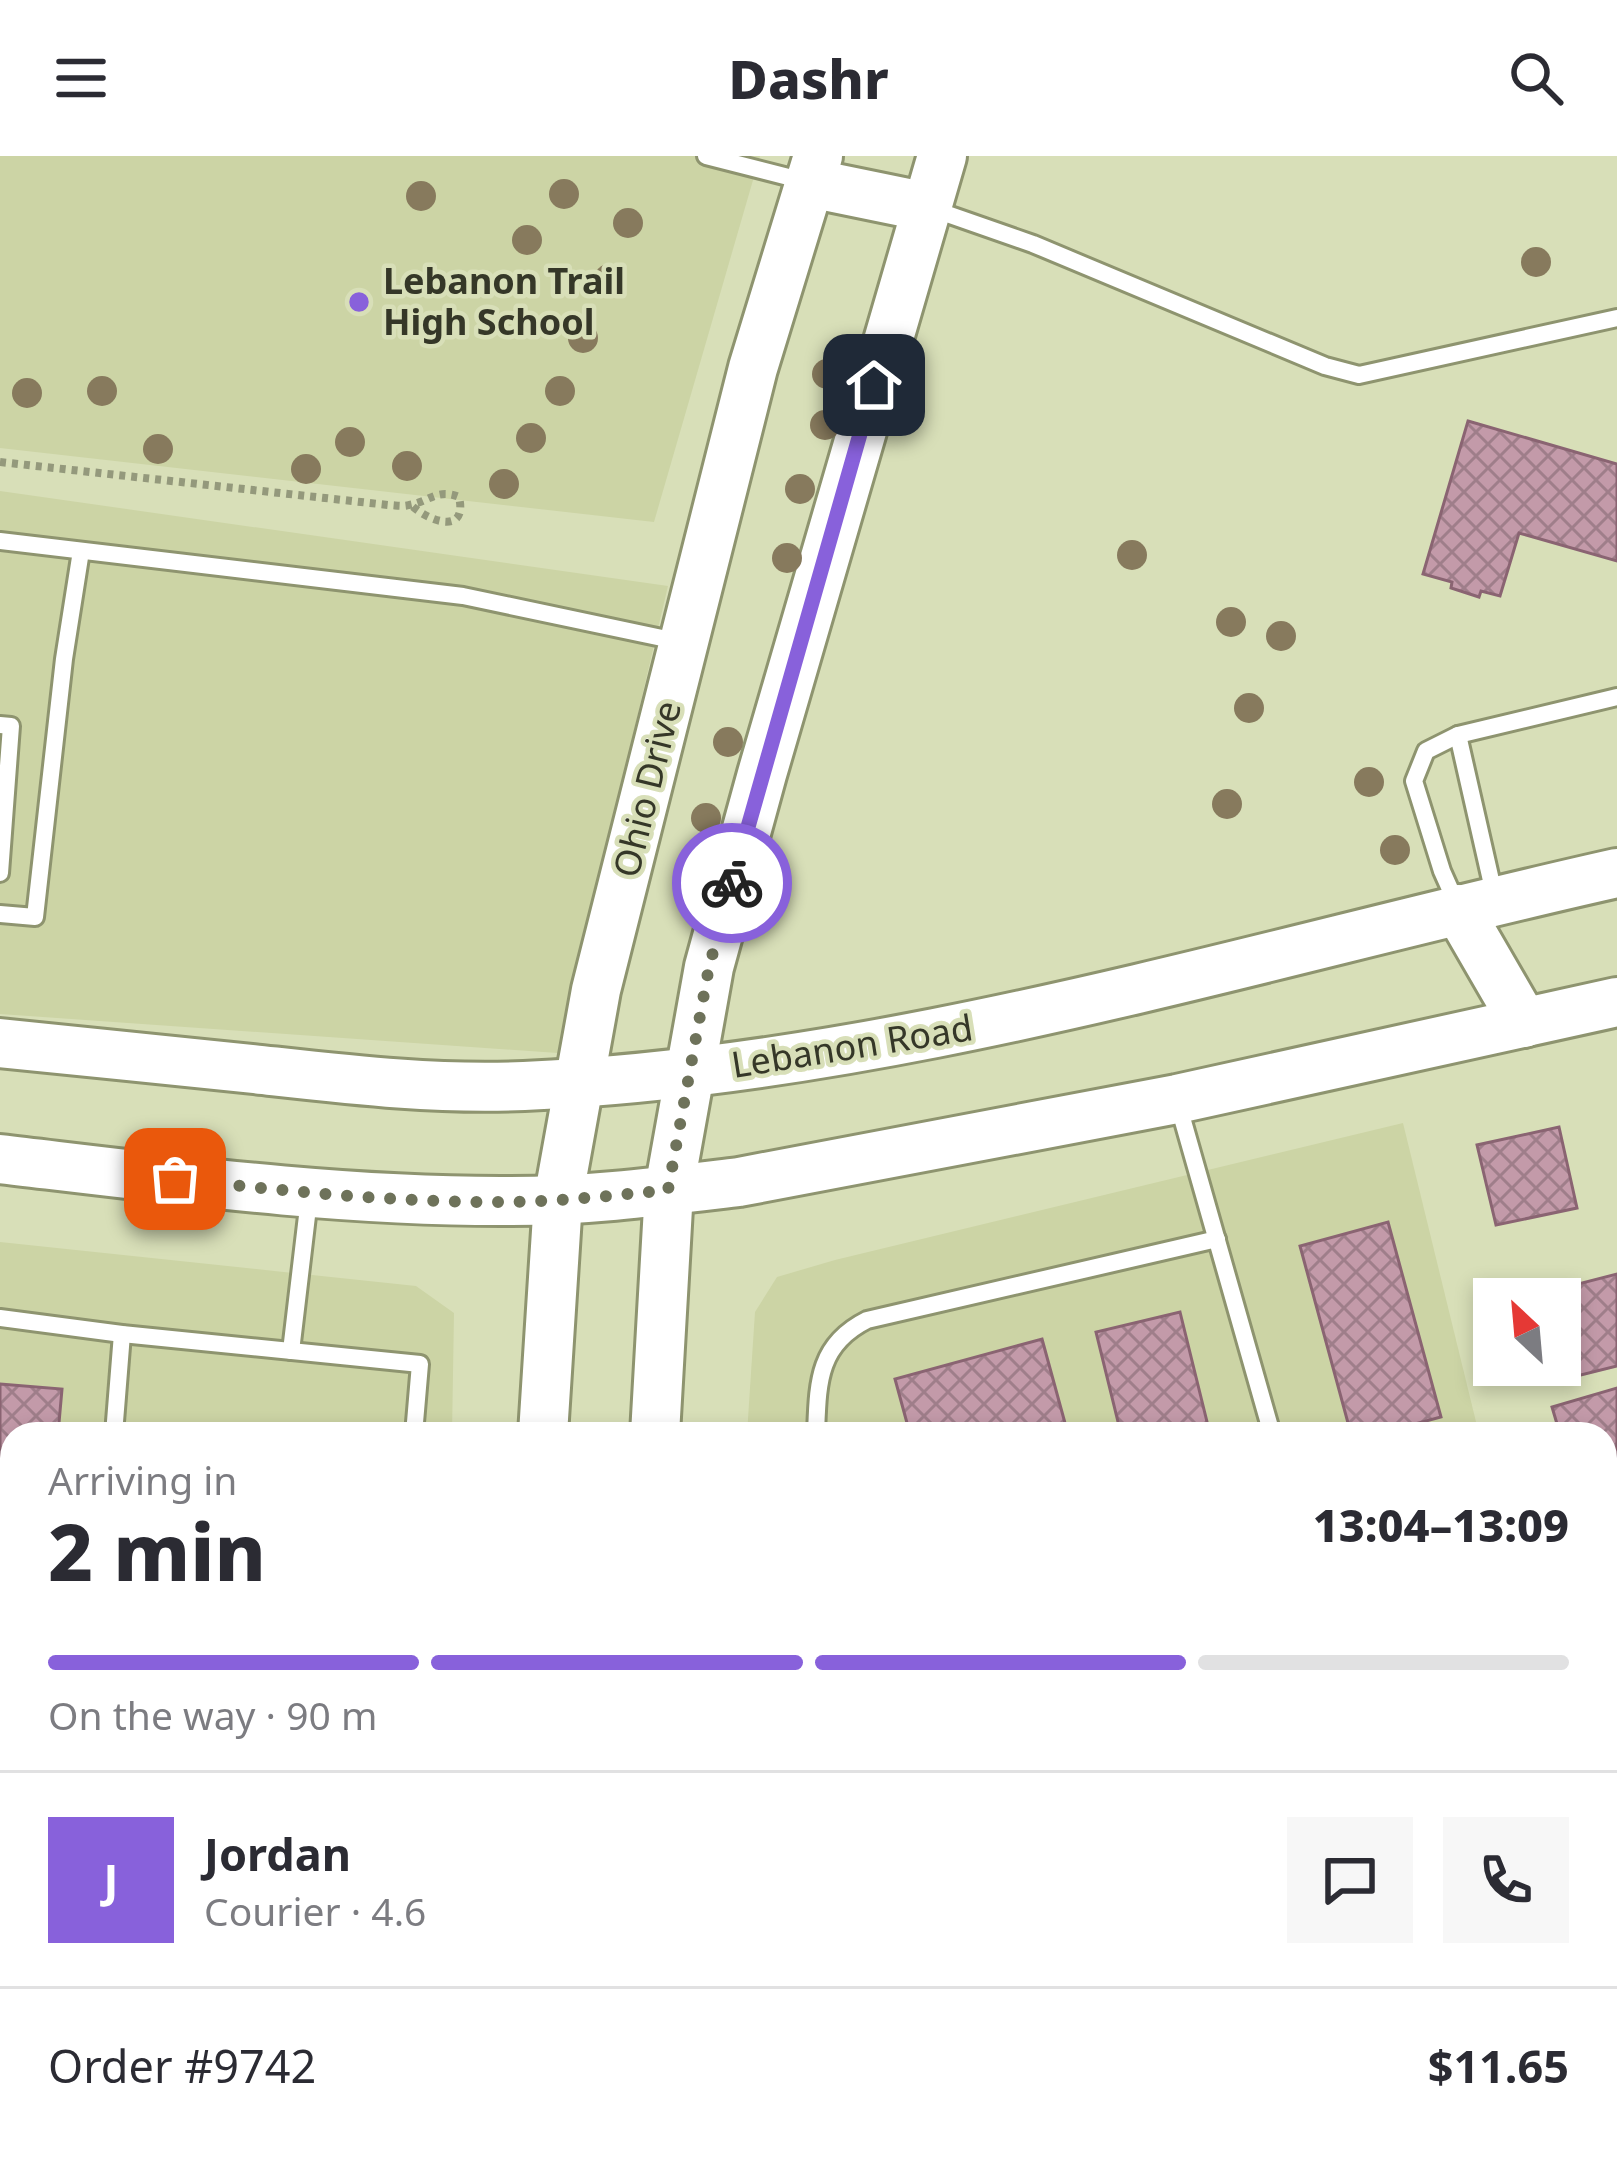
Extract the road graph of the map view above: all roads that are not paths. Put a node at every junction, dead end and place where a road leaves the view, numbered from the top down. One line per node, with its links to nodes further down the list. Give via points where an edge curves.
1 (706, 156): 3 (lane)
2 (942, 156): 4 (main road)
3 (814, 170): 4 (main road); 8 (main road, Ohio Drive)
4 (927, 207): 5 (lane, via 1359,375); 19 (main road, via 709,967)
5 (1617, 318)
6 (0, 541): 7 (lane)
7 (80, 550): 8 (lane, via 463,596); 15 (lane, via 35,917)
8 (684, 643): 20 (main road, Ohio Drive)
9 (1617, 697): 11 (lane)
10 (0, 725): 12 (lane, via 11,726)
11 (1458, 735): 14 (lane); 14 (lane, via 1426,751 1414,781 1442,871)
12 (0, 873)
13 (1617, 873): 14 (main road, Lebanon Road)
14 (1477, 904): 17 (main road); 19 (main road, Lebanon Road, via 976,1027)
15 (0, 914)
16 (1617, 1002): 17 (main road)
17 (1524, 1023): 21 (main road)
18 (0, 1043): 20 (main road, Lebanon Road, via 419,1088)
19 (692, 1070): 20 (main road, Lebanon Road); 23 (main road)
20 (579, 1082): 25 (main road, Ohio Drive)
21 (1177, 1099): 23 (main road); 26 (lane)
22 (0, 1159): 24 (main road)
23 (668, 1190): 25 (main road); 33 (main road)
24 (310, 1192): 25 (main road); 29 (lane)
25 (558, 1200): 32 (main road, Ohio Drive)
26 (1217, 1239): 34 (lane, via 867,1320 844,1331 826,1360); 35 (lane)
27 (0, 1318): 28 (lane)
28 (122, 1334): 29 (lane); 30 (lane)
29 (291, 1351): 31 (lane, via 420,1364)
30 (115, 1422)
31 (415, 1422)
32 (544, 1422)
33 (656, 1422)
34 (817, 1422)
35 (1269, 1422)

